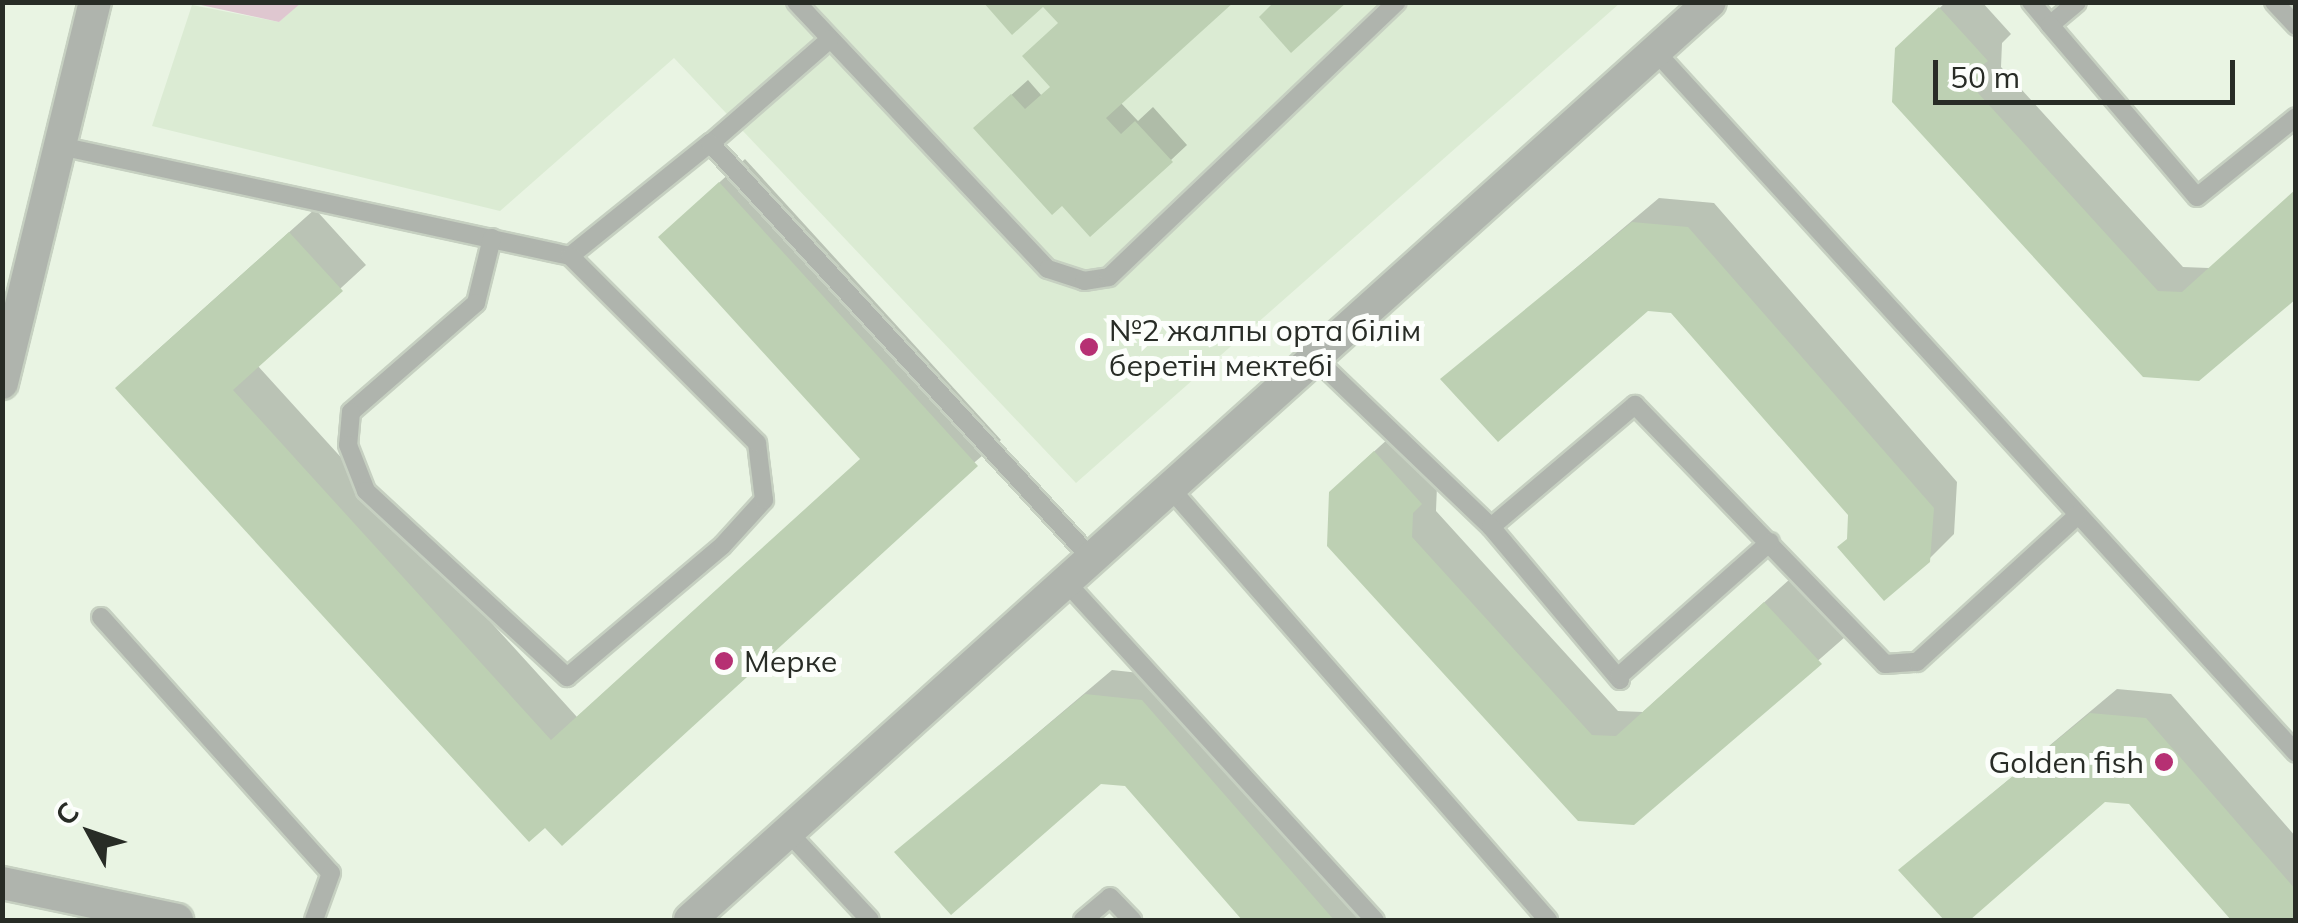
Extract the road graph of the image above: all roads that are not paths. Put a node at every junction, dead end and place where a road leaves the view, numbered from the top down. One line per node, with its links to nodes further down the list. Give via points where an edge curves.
1 (95, 2): 14 (street)
2 (796, 2): 10 (lane)
3 (1396, 2): 10 (lane, via 1109,277 1084,282 1048,269)
4 (1710, 2): 11 (street)
5 (2031, 2): 8 (lane)
6 (2077, 2): 8 (lane)
7 (2274, 2): 9 (lane)
8 (2050, 25): 12 (lane, via 2197,197)
9 (2296, 26)
10 (829, 40): 13 (lane)
11 (1656, 52): 17 (street); 20 (lane)
12 (2296, 117)
13 (711, 144): 16 (lane); 23 (lane)
14 (60, 146): 15 (lane); 18 (street)
15 (492, 238): 16 (lane); 16 (lane, via 476,303 351,412 348,445 366,491 567,677 723,545 764,500 758,443)
16 (570, 256)
17 (1315, 358): 19 (street); 21 (lane)
18 (2, 383)
19 (1170, 488): 23 (street); 36 (lane)
20 (2078, 515): 22 (lane, via 1917,662 1886,664); 26 (lane)
21 (1492, 527): 22 (lane, via 1635,404); 22 (lane, via 1620,680)
22 (1770, 542)
23 (1092, 559): 24 (street)
24 (1066, 582): 27 (street); 35 (lane)
25 (101, 617): 30 (lane, via 331,873)
26 (2296, 753)
27 (788, 832): 31 (street); 32 (lane)
28 (2, 884): 29 (street)
29 (177, 920)
30 (314, 920)
31 (690, 920)
32 (870, 920)
33 (1083, 920): 34 (lane, via 1110,897)
34 (1132, 920)
35 (1375, 920)
36 (1548, 920)

